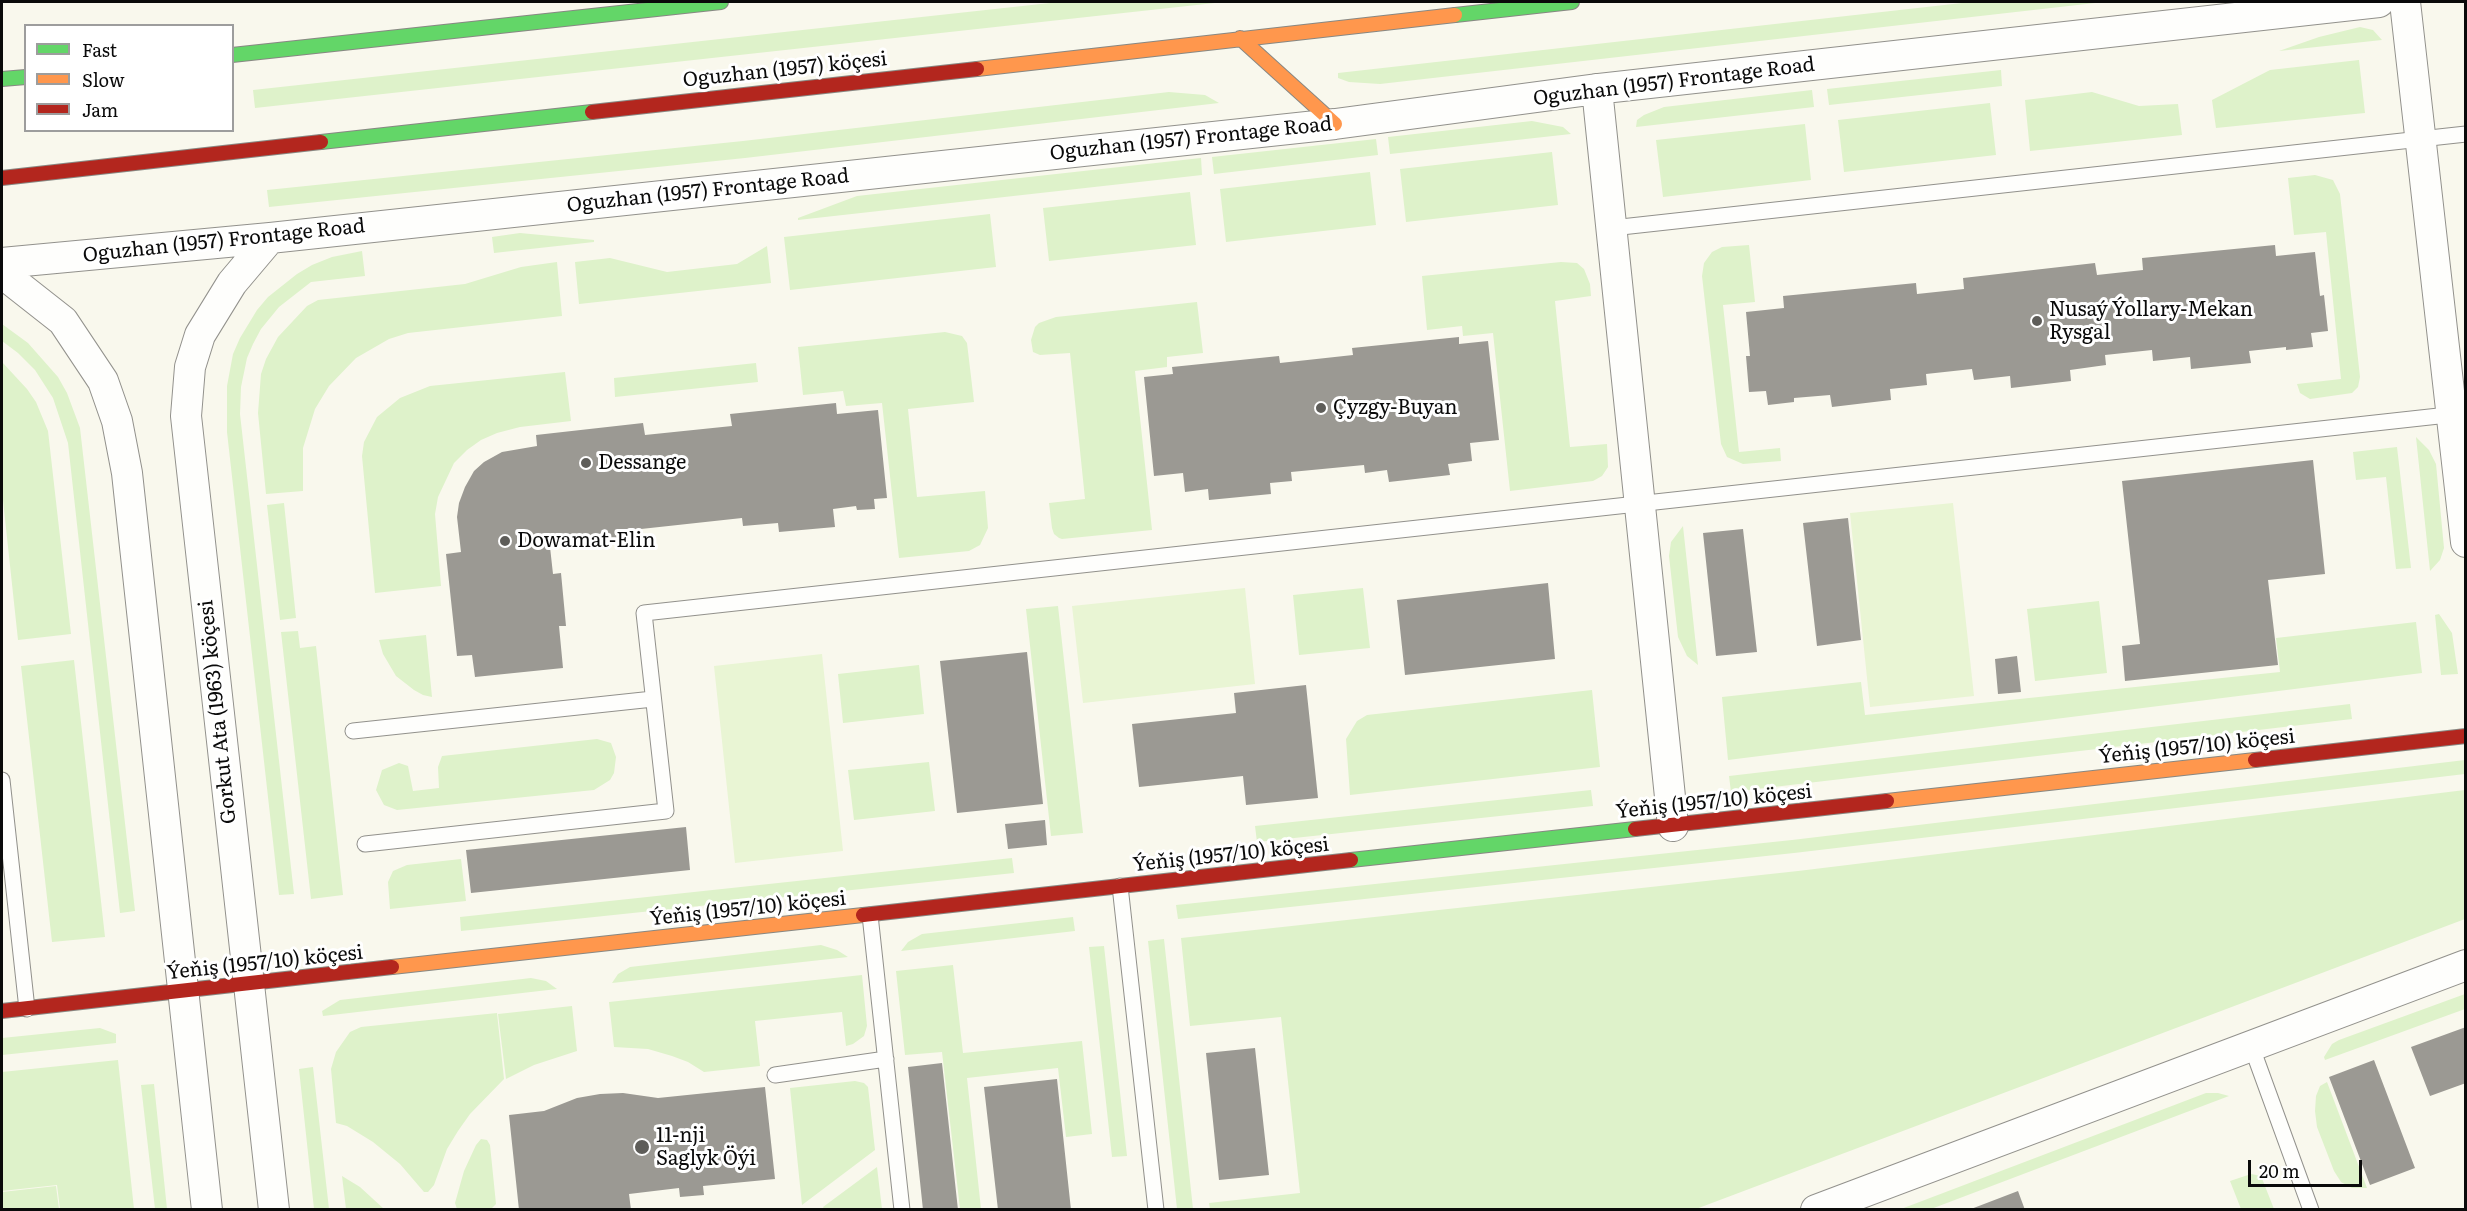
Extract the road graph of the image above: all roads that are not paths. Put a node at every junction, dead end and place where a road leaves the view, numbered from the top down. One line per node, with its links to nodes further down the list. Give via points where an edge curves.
1 (722, 2): 5 (street)
2 (1572, 2): 6 (street, Oguzhan (1957) köçesi)
3 (2379, 2): 10 (street, Oguzhan (1957) Frontage Road)
4 (2405, 2): 13 (street)
5 (650, 5): 7 (street)
6 (1240, 38): 11 (street); 14 (street, Oguzhan (1957) köçesi)
7 (234, 54)
8 (24, 77): 9 (street)
9 (2, 79)
10 (1597, 89): 11 (street, Oguzhan (1957) Frontage Road); 15 (street)
11 (1335, 124): 16 (street, Oguzhan (1957) Frontage Road)
12 (2466, 134): 13 (lane)
13 (2421, 139): 15 (lane); 19 (street)
14 (2, 178)
15 (1612, 228): 20 (street)
16 (270, 238): 17 (street, Oguzhan (1957) Frontage Road); 32 (street, Gorkut Ata (1963) köçesi, via 232,284 200,335 190,367 186,416)
17 (2, 263)
18 (2, 273): 33 (street, via 63,321 103,381 117,421 127,473)
19 (2458, 414): 20 (lane); 21 (street)
20 (1640, 504): 22 (lane, via 644,613); 27 (street)
21 (2466, 542)
22 (653, 699): 23 (lane); 28 (lane, via 666,811)
23 (352, 731)
24 (2466, 736): 27 (street, Ýeňiş (1957/10) köçesi)
25 (2, 780): 26 (lane)
26 (3, 811): 34 (lane)
27 (1673, 826): 29 (street, Ýeňiş (1957/10) köçesi)
28 (365, 844)
29 (1120, 886): 30 (street, Ýeňiş (1957/10) köçesi); 42 (lane)
30 (870, 915): 32 (street, Ýeňiş (1957/10) köçesi); 37 (lane)
31 (2466, 965): 36 (street)
32 (249, 985): 33 (street, Ýeňiş (1957/10) köçesi); 40 (street, Gorkut Ata (1963) köçesi)
33 (184, 992): 34 (street, Ýeňiş (1957/10) köçesi); 39 (street)
34 (27, 1009): 35 (street, Ýeňiş (1957/10) köçesi)
35 (2, 1011)
36 (2252, 1045): 43 (street); 44 (lane)
37 (886, 1059): 38 (lane); 41 (lane)
38 (775, 1075)
39 (207, 1209)
40 (274, 1209)
41 (902, 1209)
42 (1155, 1209)
43 (1816, 1209)
44 (2311, 1209)

